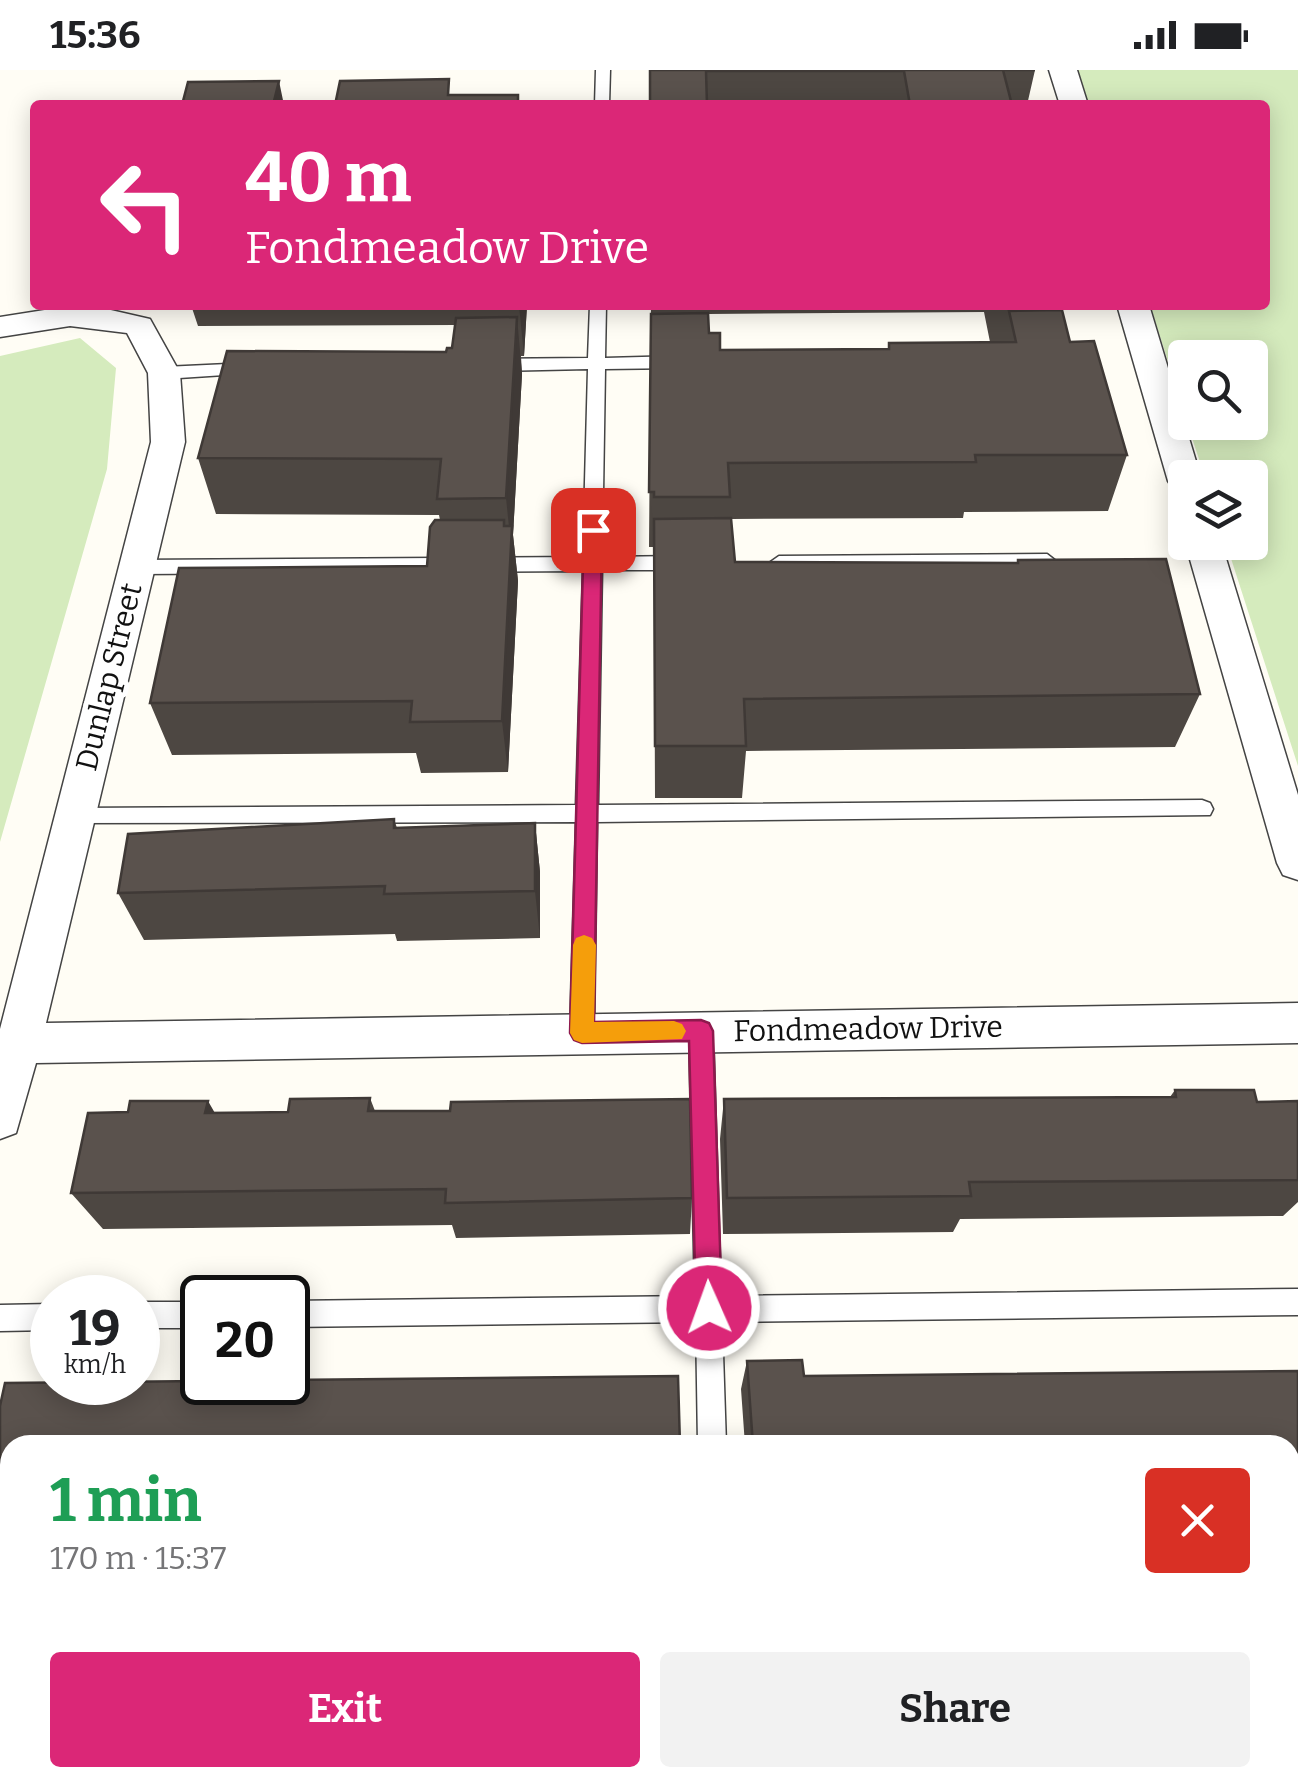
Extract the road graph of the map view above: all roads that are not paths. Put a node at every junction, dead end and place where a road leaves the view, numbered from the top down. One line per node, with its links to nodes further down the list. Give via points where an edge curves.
1 (603, 70): 3 (lane)
2 (1064, 70): 4 (street)
3 (602, 100)
4 (1073, 100)
5 (104, 310): 8 (street, Dunlap Street); 13 (street, Dunlap Street, via 139,326)
6 (598, 310): 9 (lane)
7 (1134, 310): 14 (street)
8 (0, 327)
9 (597, 362): 10 (lane); 11 (lane); 19 (lane)
10 (695, 362)
11 (477, 365)
12 (278, 368): 13 (lane)
13 (164, 373): 20 (street, Dunlap Street, via 168,442)
14 (1179, 460)
15 (1063, 560): 18 (lane)
16 (1208, 560): 24 (street)
17 (710, 563): 19 (lane)
18 (749, 563)
19 (592, 564): 20 (lane); 22 (lane)
20 (136, 567): 23 (street, Dunlap Street)
21 (1202, 809): 22 (lane)
22 (587, 814): 23 (lane); 27 (lane)
23 (74, 817): 28 (street, Dunlap Street)
24 (1298, 864)
25 (1298, 1023): 26 (street, Fondmeadow Drive)
26 (701, 1031): 27 (street, Fondmeadow Drive); 31 (lane)
27 (582, 1033): 28 (street, Fondmeadow Drive)
28 (18, 1043): 29 (street, Dunlap Street)
29 (0, 1118)
30 (1298, 1302): 31 (lane)
31 (709, 1308): 32 (lane); 35 (lane)
32 (310, 1314)
33 (30, 1317): 34 (lane)
34 (0, 1318)
35 (712, 1435)

